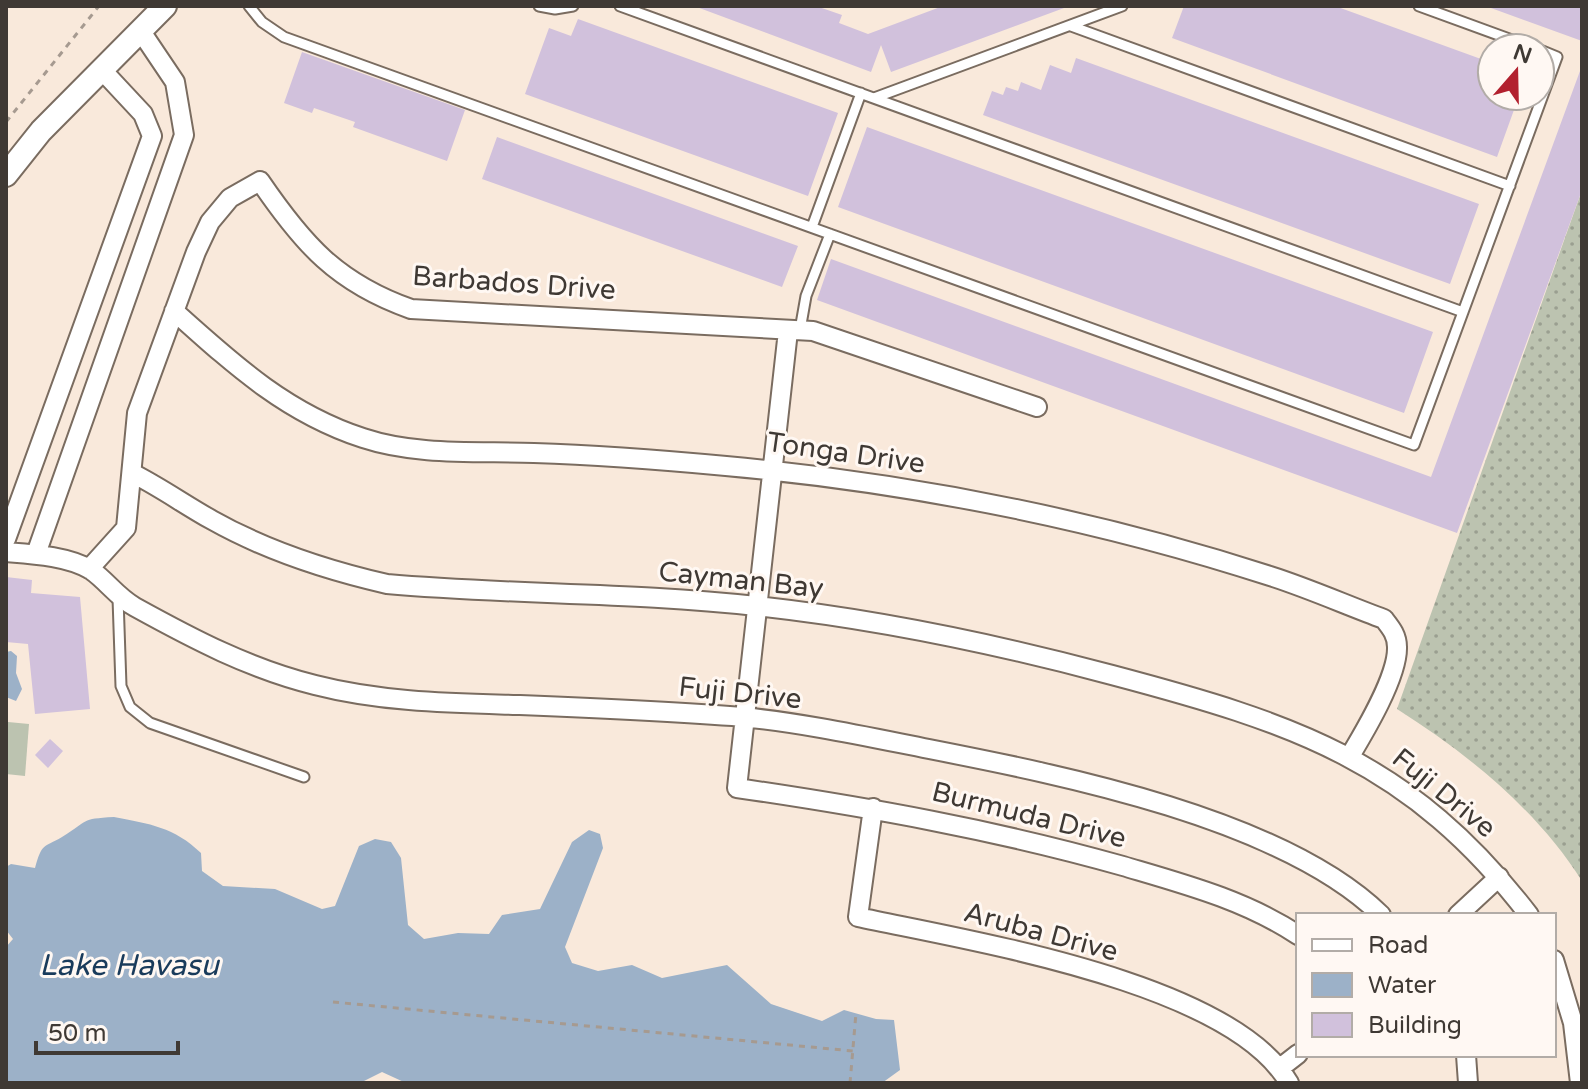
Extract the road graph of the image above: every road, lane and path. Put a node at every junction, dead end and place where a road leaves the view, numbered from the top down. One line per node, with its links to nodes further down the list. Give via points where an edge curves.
1 (99, 6): 16 (path)
2 (165, 6): 10 (street)
3 (249, 6): 19 (lane, via 284,37)
4 (539, 6): 5 (lane)
5 (573, 6)
6 (620, 6): 13 (lane)
7 (1122, 6): 9 (lane)
8 (1419, 6): 11 (lane)
9 (1071, 26): 14 (lane); 18 (lane)
10 (140, 30): 12 (street); 29 (street, via 175,82 184,135)
11 (1490, 32)
12 (101, 69): 17 (street); 27 (street, via 143,114 152,136)
13 (861, 93): 14 (lane); 19 (lane)
14 (874, 98): 22 (lane)
15 (1537, 112): 18 (lane)
16 (6, 122)
17 (6, 175)
18 (1510, 186): 22 (lane)
19 (812, 227): 20 (lane)
20 (830, 234): 22 (lane, via 1414,445); 23 (lane)
21 (174, 311): 23 (street, Barbados Drive, via 210,222 230,198 260,181 298,236 336,272 381,299 411,309); 25 (street, Tonga Drive, via 250,380 308,416 364,439 408,448 632,457); 26 (street, Barbados Drive, via 137,413)
22 (1463, 312)
23 (794, 330): 24 (street, Barbados Drive, via 826,333); 25 (street)
24 (1037, 407)
25 (772, 470): 32 (street); 34 (street, Tonga Drive, via 940,494 1081,523 1271,576 1384,619 1394,632 1397,649 1374,717)
26 (132, 473): 30 (street, Barbados Drive, via 126,528); 32 (street, Cayman Bay, via 274,550 387,584)
27 (6, 539)
28 (6, 552): 29 (street)
29 (36, 554): 30 (street)
30 (89, 569): 31 (street, Fuji Drive)
31 (118, 598): 33 (street, Fuji Drive, via 244,662 314,685 380,698); 35 (lane, via 121,686 130,707 150,723)
32 (756, 606): 33 (street); 34 (street, Cayman Bay, via 924,631 1056,660 1244,713)
33 (745, 717): 36 (street, Burmuda Drive, via 737,788); 38 (street, Fuji Drive, via 988,761 1222,825 1336,879)
34 (1350, 756): 37 (street, Fuji Drive, via 1453,828)
35 (304, 777)
36 (873, 808): 41 (street, Burmuda Drive, via 1053,846 1205,890); 48 (street, Aruba Drive, via 858,917 1007,949 1159,993 1240,1032)
37 (1499, 877): 39 (street); 40 (street, Fuji Drive)
38 (1378, 913)
39 (1460, 913)
40 (1527, 913)
41 (1296, 934)
42 (1556, 964): 51 (street, via 1573,1023)
43 (333, 1002): 45 (path)
44 (856, 1013): 45 (path)
45 (853, 1051): 49 (path)
46 (1296, 1057): 48 (street)
47 (1466, 1057): 50 (street)
48 (1284, 1076)
49 (850, 1083)
50 (1468, 1083)
51 (1580, 1083)

